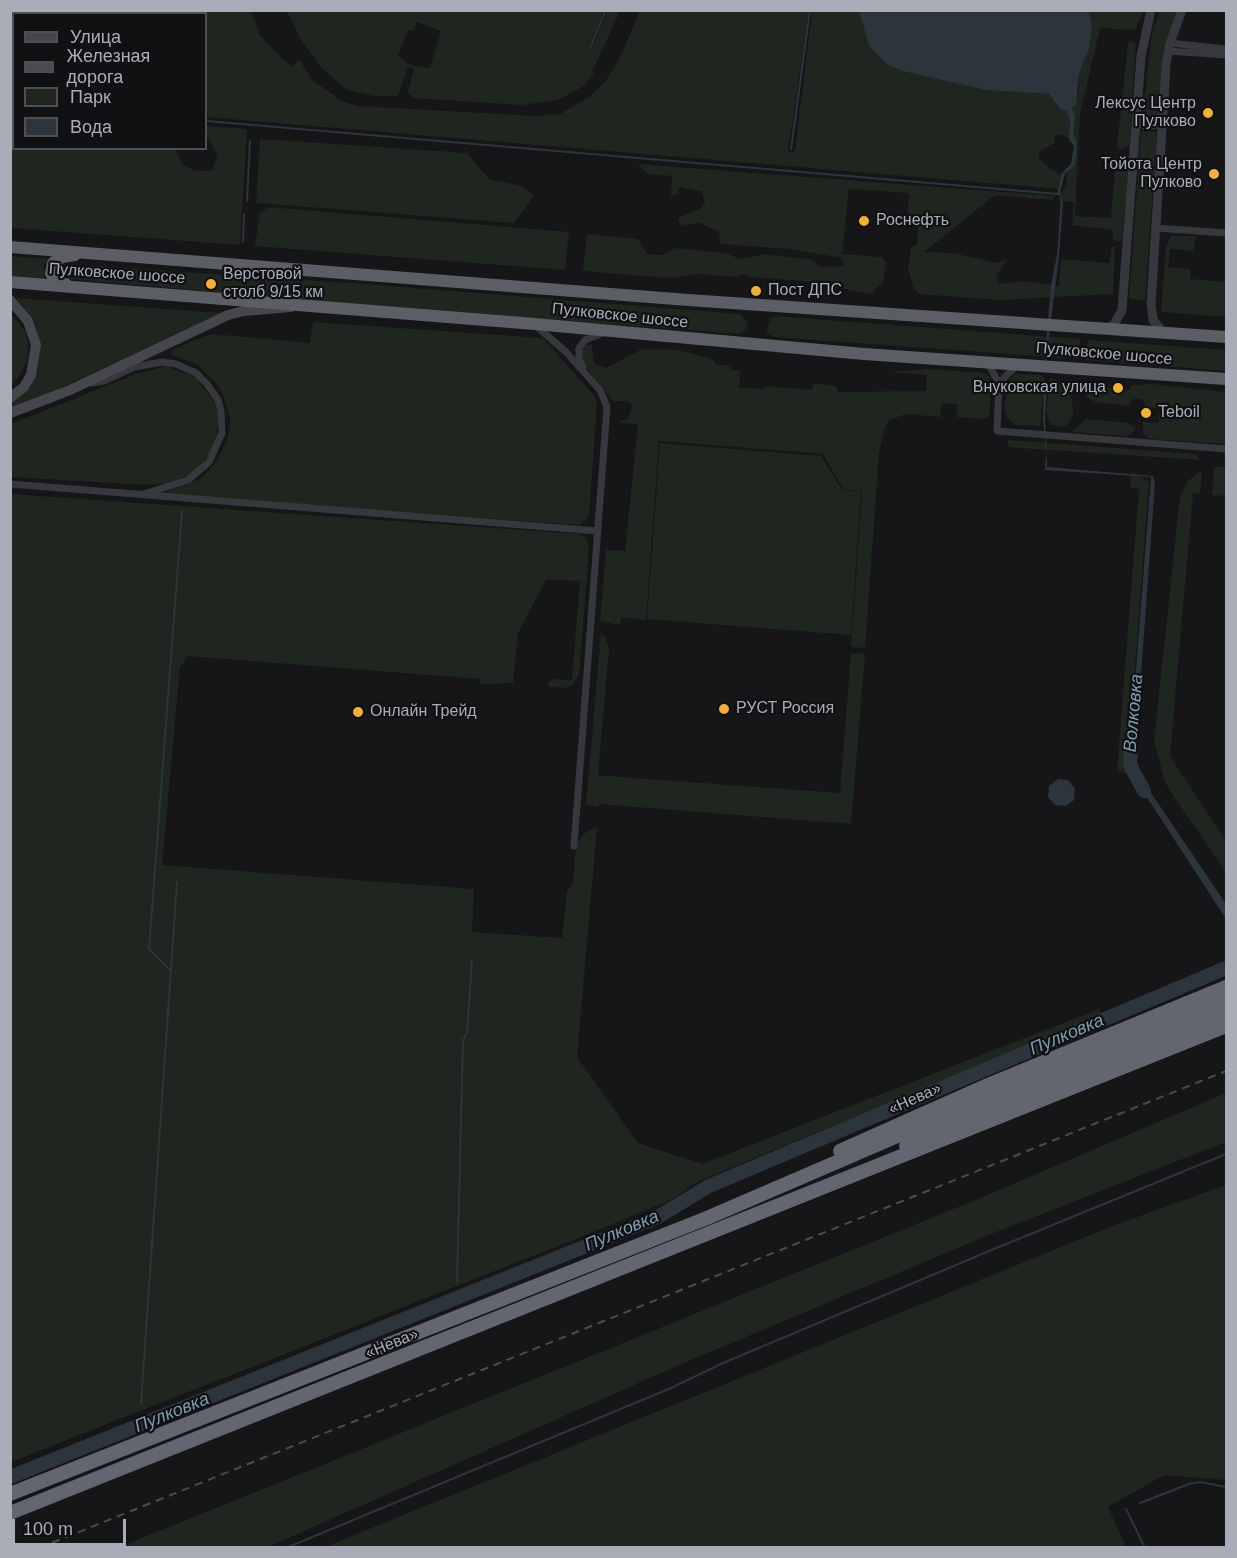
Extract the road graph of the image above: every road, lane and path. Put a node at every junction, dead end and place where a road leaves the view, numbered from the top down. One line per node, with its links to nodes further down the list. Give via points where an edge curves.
1 (1151, 10): 6 (street, via 1143,38)
2 (1182, 10): 3 (street)
3 (1169, 47): 4 (street); 5 (street); 7 (street)
4 (1227, 49)
5 (1227, 56)
6 (1137, 113): 7 (street, via 1140,122 1147,126 1156,124); 17 (street, via 1122,310)
7 (1162, 116): 8 (street)
8 (1155, 228): 9 (street); 19 (street, via 1151,312)
9 (1227, 233)
10 (10, 247): 11 (highway, Пулковское шоссе)
11 (90, 253): 13 (highway, via 62,257 53,263 51,274 57,282); 17 (highway, Пулковское шоссе)
12 (10, 282): 13 (highway, Пулковское шоссе)
13 (82, 287): 15 (highway, Пулковское шоссе)
14 (10, 300): 27 (main road, via 28,321 36,345 31,375)
15 (297, 306): 16 (highway, Пулковское шоссе); 25 (main road, via 228,315)
16 (535, 324): 18 (highway, Пулковское шоссе); 23 (street)
17 (1107, 329): 19 (highway, Пулковское шоссе)
18 (605, 332): 21 (highway, Пулковское шоссе); 23 (street, via 589,338 579,348)
19 (1163, 332): 20 (highway, Пулковское шоссе)
20 (1227, 337)
21 (987, 361): 22 (highway, Пулковское шоссе); 26 (street)
22 (1019, 363): 24 (highway, Пулковское шоссе); 26 (street)
23 (585, 372): 32 (street, via 600,390 607,408)
24 (1227, 379)
25 (81, 385): 28 (main road); 31 (street, via 162,362 196,373 218,400 222,433 209,462 188,480)
26 (1000, 389): 29 (street, via 997,431)
27 (10, 398)
28 (10, 412)
29 (1227, 449)
30 (10, 484): 31 (street)
31 (142, 495): 32 (street)
32 (598, 531): 33 (street)
33 (574, 846)
34 (1227, 987): 37 (highway)
35 (1227, 999): 37 (highway)
36 (1227, 1013): 37 (highway)
37 (1213, 1015): 38 (highway, «Нева», via 990,1095 767,1193); 39 (highway, «Нева», via 995,1106 784,1203)
38 (10, 1494)
39 (10, 1513)

